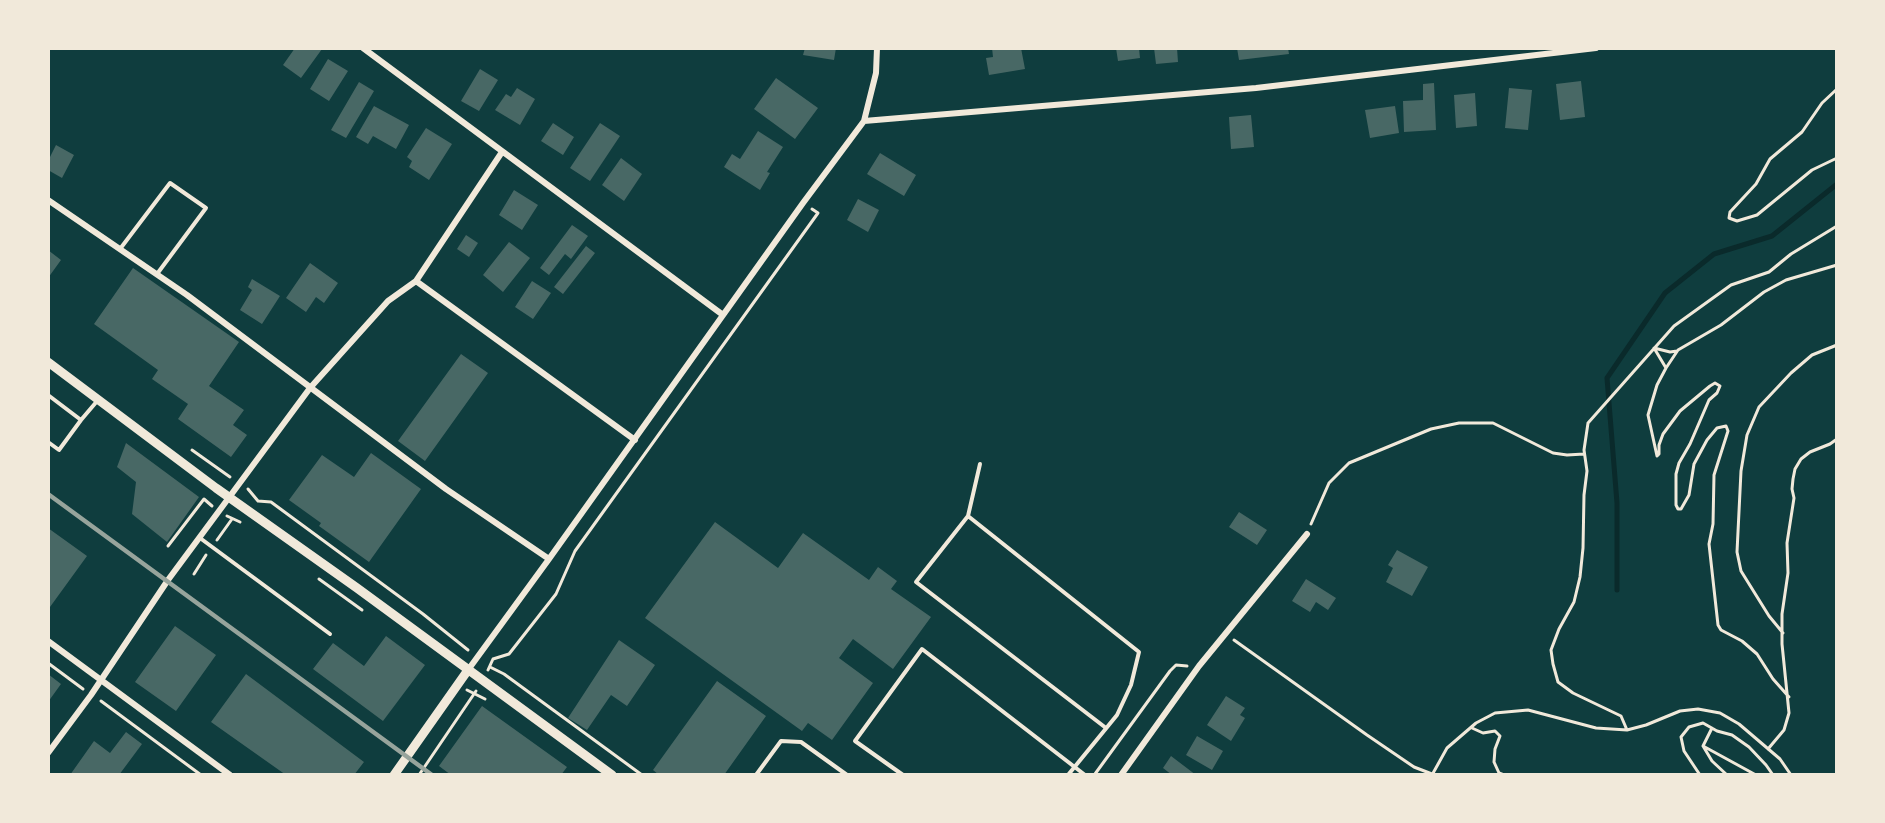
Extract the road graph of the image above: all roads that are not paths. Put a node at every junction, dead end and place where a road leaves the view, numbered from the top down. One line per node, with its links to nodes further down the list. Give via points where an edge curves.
1 (363, 48): 5 (street)
2 (877, 48): 4 (street, via 876,73)
3 (1596, 48): 4 (street, via 1256,88)
4 (864, 121): 10 (street)
5 (502, 152): 9 (street); 10 (street)
6 (48, 200): 7 (street)
7 (120, 249): 8 (street); 8 (lane, via 170,183 206,208)
8 (157, 274): 12 (street)
9 (416, 281): 12 (street, via 388,301); 16 (street)
10 (723, 315): 16 (street)
11 (48, 362): 14 (street)
12 (310, 388): 19 (street); 23 (street, via 446,489)
13 (48, 395): 15 (lane)
14 (98, 400): 15 (lane); 19 (street)
15 (81, 420): 17 (lane, via 59,450)
16 (635, 440): 23 (street)
17 (48, 442)
18 (980, 464): 20 (lane)
19 (228, 497): 22 (street); 26 (street)
20 (968, 516): 28 (lane, via 1139,652 1131,685); 28 (lane, via 916,582)
21 (1307, 534): 39 (street, via 1199,666)
22 (199, 538): 24 (lane); 27 (street)
23 (549, 559): 26 (street)
24 (330, 634)
25 (48, 641): 27 (street)
26 (468, 670): 32 (street); 33 (street)
27 (100, 681): 29 (street); 31 (street)
28 (1106, 728): 30 (lane)
29 (48, 753)
30 (1075, 767): 36 (lane, via 922,649 855,741); 37 (lane); 38 (lane)
31 (230, 775)
32 (394, 775)
33 (612, 775)
34 (756, 775): 35 (lane, via 781,741 801,742)
35 (847, 775)
36 (903, 775)
37 (1068, 775)
38 (1085, 775)
39 (1121, 775)

